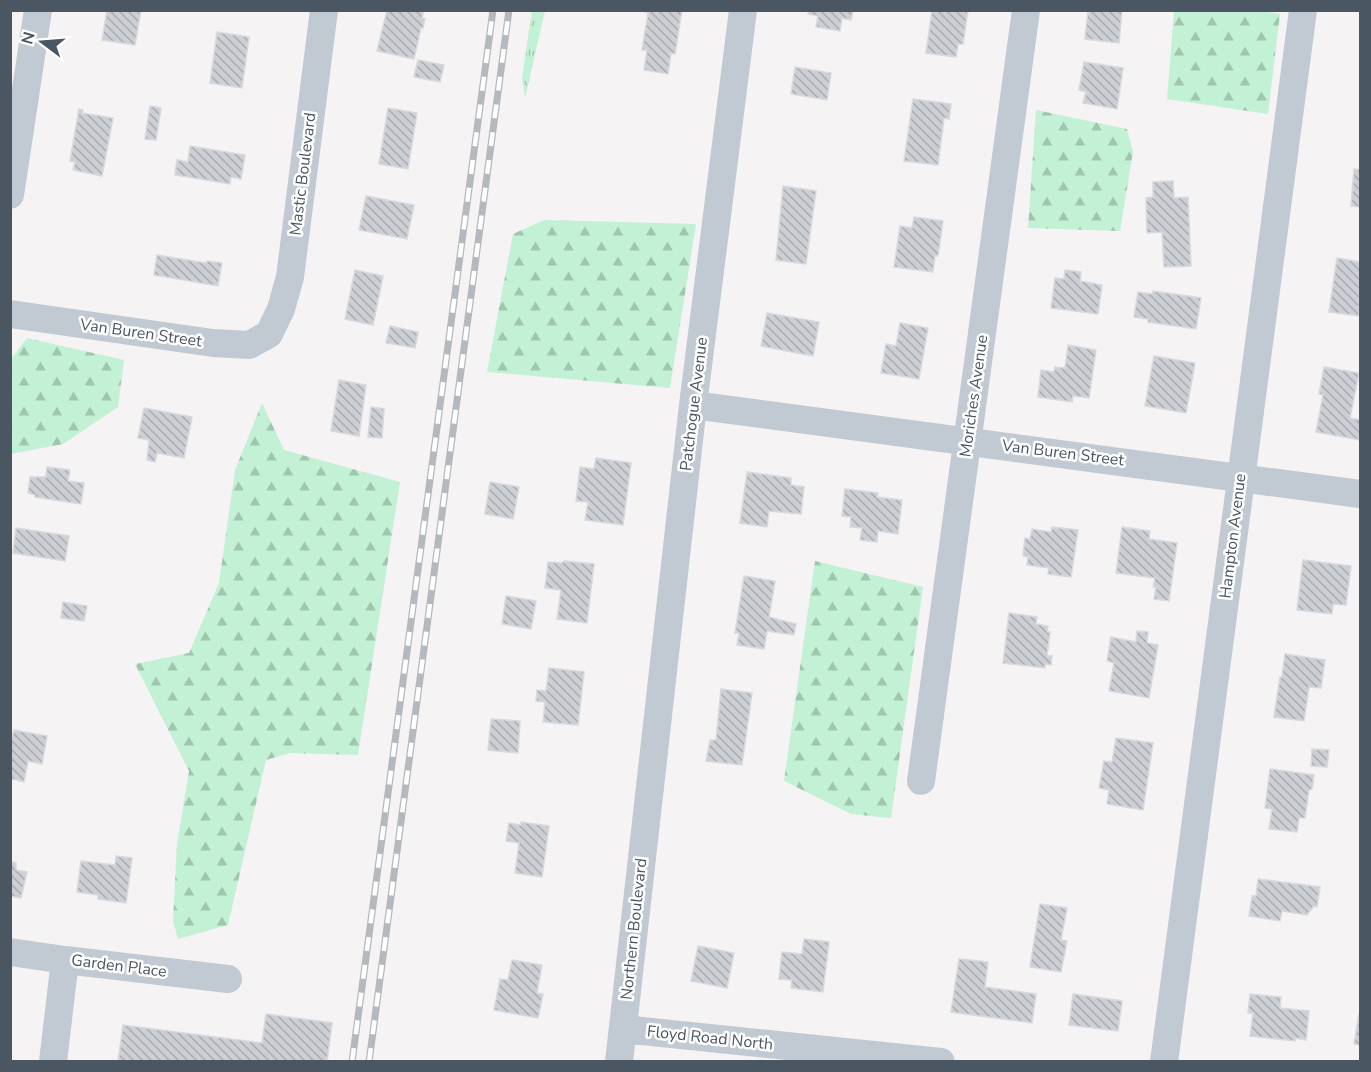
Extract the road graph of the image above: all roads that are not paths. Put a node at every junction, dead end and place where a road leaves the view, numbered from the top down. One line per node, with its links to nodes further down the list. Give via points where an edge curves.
1 (38, 10): 6 (street)
2 (324, 10): 8 (street, Mastic Boulevard, via 290,277 281,309)
3 (743, 10): 9 (street, Patchogue Avenue)
4 (1026, 10): 10 (street, Moriches Avenue)
5 (1303, 10): 11 (street, Hampton Avenue)
6 (10, 195)
7 (10, 314): 8 (street, Van Buren Street, via 213,343 249,345)
8 (268, 334)
9 (693, 405): 10 (street, Van Buren Street); 14 (street, Patchogue Avenue)
10 (968, 441): 11 (street, Van Buren Street); 13 (street, Moriches Avenue)
11 (1241, 476): 12 (street, Van Buren Street); 22 (street, Hampton Avenue)
12 (1360, 494)
13 (921, 781)
14 (648, 797): 18 (street, Northern Boulevard)
15 (10, 952): 16 (street, Garden Place)
16 (65, 960): 17 (street, Garden Place); 19 (street)
17 (228, 979)
18 (623, 1029): 20 (street, Northern Boulevard); 21 (street, Floyd Road North)
19 (53, 1062)
20 (619, 1062)
21 (941, 1062)
22 (1164, 1062)

